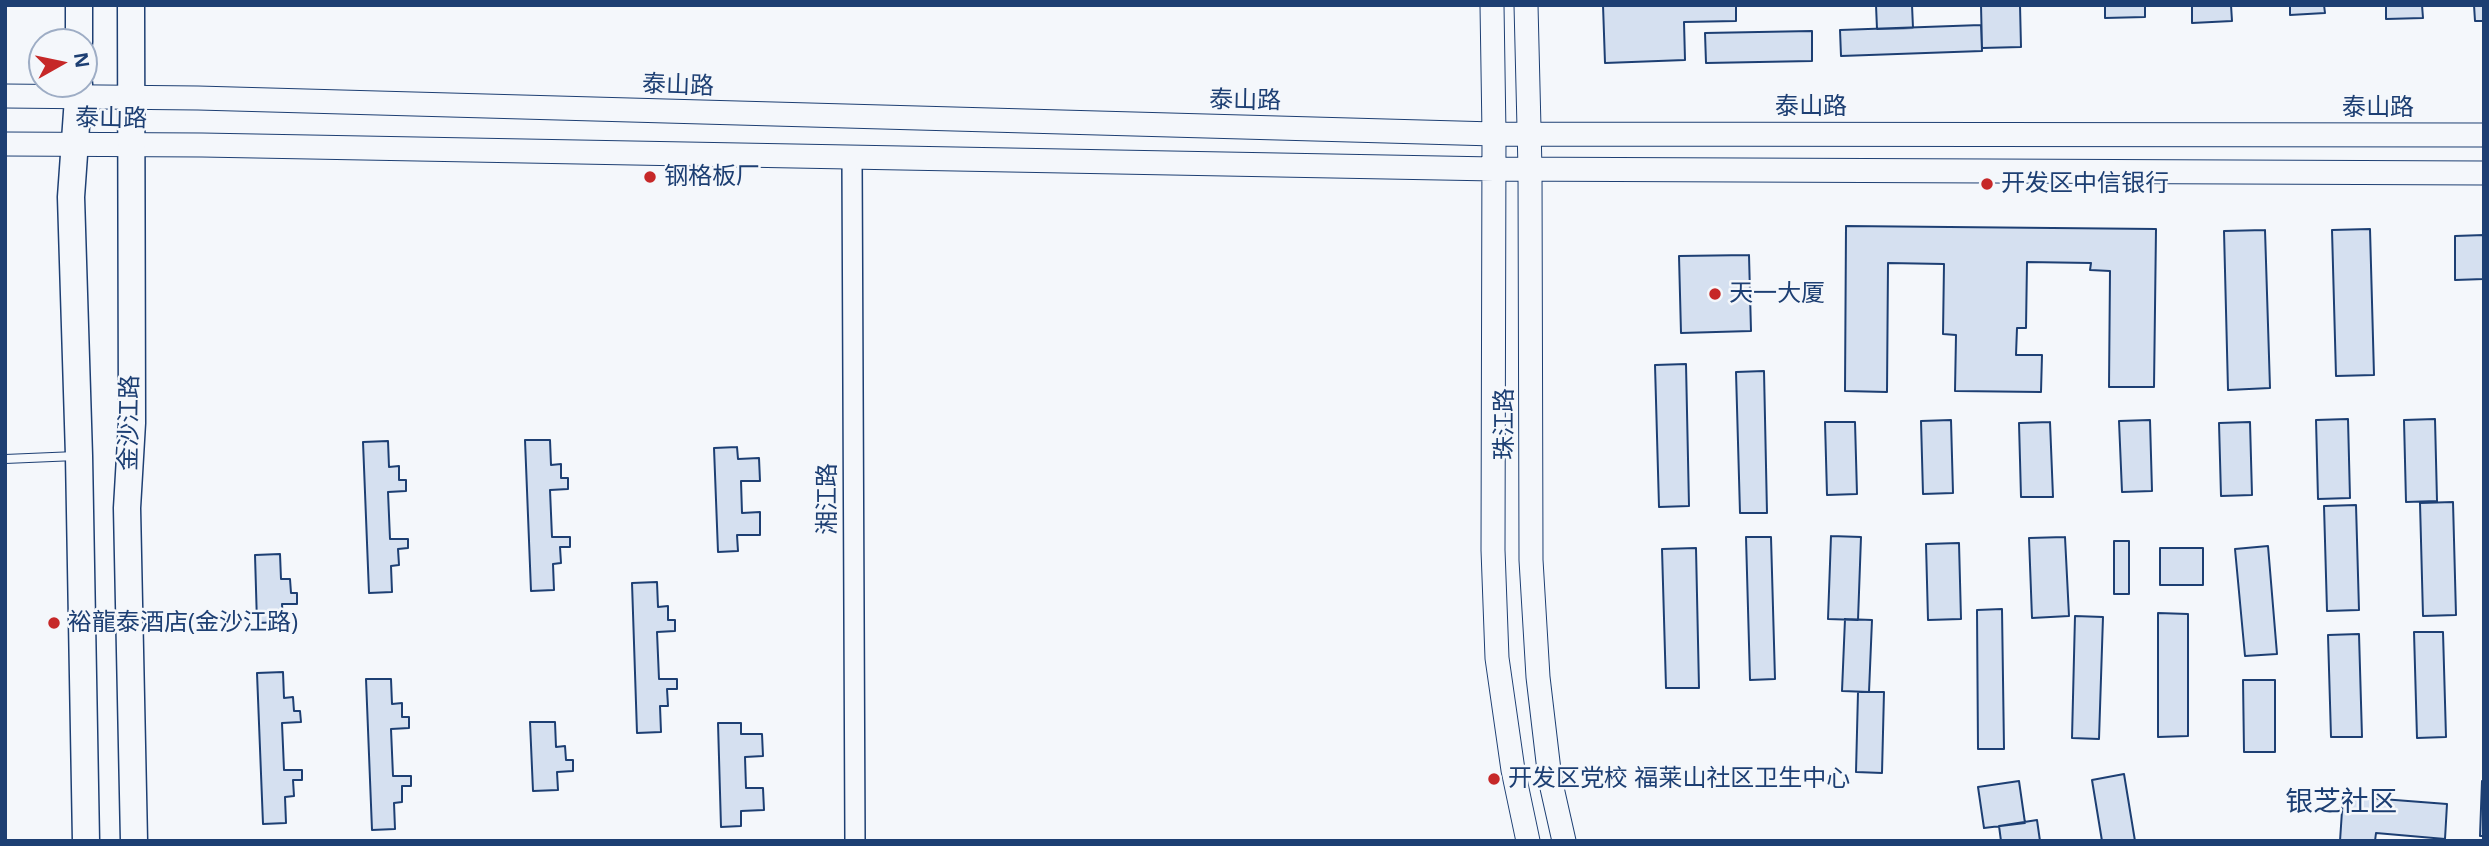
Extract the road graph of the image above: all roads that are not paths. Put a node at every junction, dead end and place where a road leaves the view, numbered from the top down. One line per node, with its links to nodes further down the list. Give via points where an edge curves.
1 (79, 5): 5 (main road)
2 (131, 5): 9 (main road, 金沙江路)
3 (1492, 5): 12 (main road)
4 (1526, 5): 11 (main road, 珠江路)
5 (79, 28)
6 (98, 93): 9 (main road, 泰山路)
7 (28, 94): 8 (main road, 泰山路)
8 (5, 96)
9 (130, 97): 12 (main road, 泰山路); 16 (main road, 金沙江路)
10 (78, 98): 15 (main road, 金沙江路)
11 (1528, 133): 12 (main road, 泰山路); 13 (main road, 泰山路); 19 (main road, 珠江路)
12 (1494, 134): 18 (main road)
13 (2484, 135)
14 (5, 144): 15 (main road, 泰山路)
15 (75, 145): 16 (main road, 泰山路); 21 (main road, 金沙江路, via 71,197)
16 (130, 147): 17 (main road, 泰山路); 24 (main road, 金沙江路, via 132,423 127,508)
17 (852, 157): 18 (main road, 泰山路); 25 (street, 湘江路)
18 (1494, 169): 19 (main road, 泰山路); 26 (main road, via 1497,658)
19 (1530, 169): 20 (main road, 泰山路); 27 (main road, 珠江路, via 1531,560 1538,677 1550,779)
20 (2484, 173)
21 (79, 456): 22 (lane); 23 (main road, 金沙江路)
22 (5, 459)
23 (86, 841)
24 (134, 841)
25 (855, 841)
26 (1528, 841)
27 (1564, 841)

